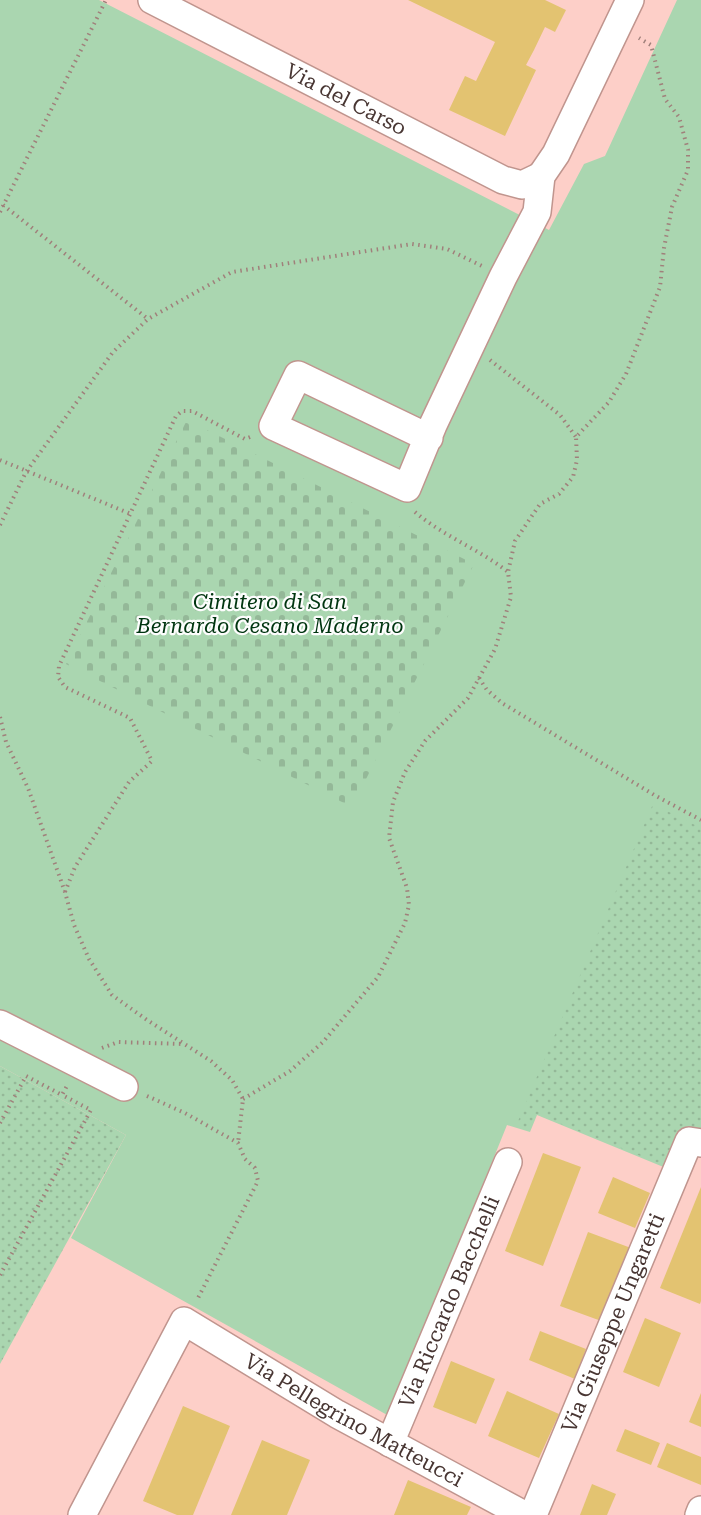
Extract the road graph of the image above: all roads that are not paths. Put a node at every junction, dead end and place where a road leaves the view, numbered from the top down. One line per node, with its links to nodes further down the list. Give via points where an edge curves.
1 (152, 0): 3 (street, Via del Carso, via 503,180 522,185)
2 (630, 0): 3 (street)
3 (542, 176): 4 (street, via 537,212 503,276)
4 (429, 438): 4 (street, via 298,375 273,426 407,488)
5 (0, 1024): 6 (street)
6 (123, 1087)
7 (701, 1143): 11 (street, Via Giuseppe Ungaretti, via 688,1141)
8 (508, 1162): 9 (street, Via Riccardo Bacchelli)
9 (390, 1443): 11 (street, Via Pellegrino Matteucci); 12 (street, Via Pellegrino Matteucci, via 184,1322)
10 (701, 1510): 13 (street)
11 (520, 1513)
12 (82, 1515)
13 (699, 1515)

